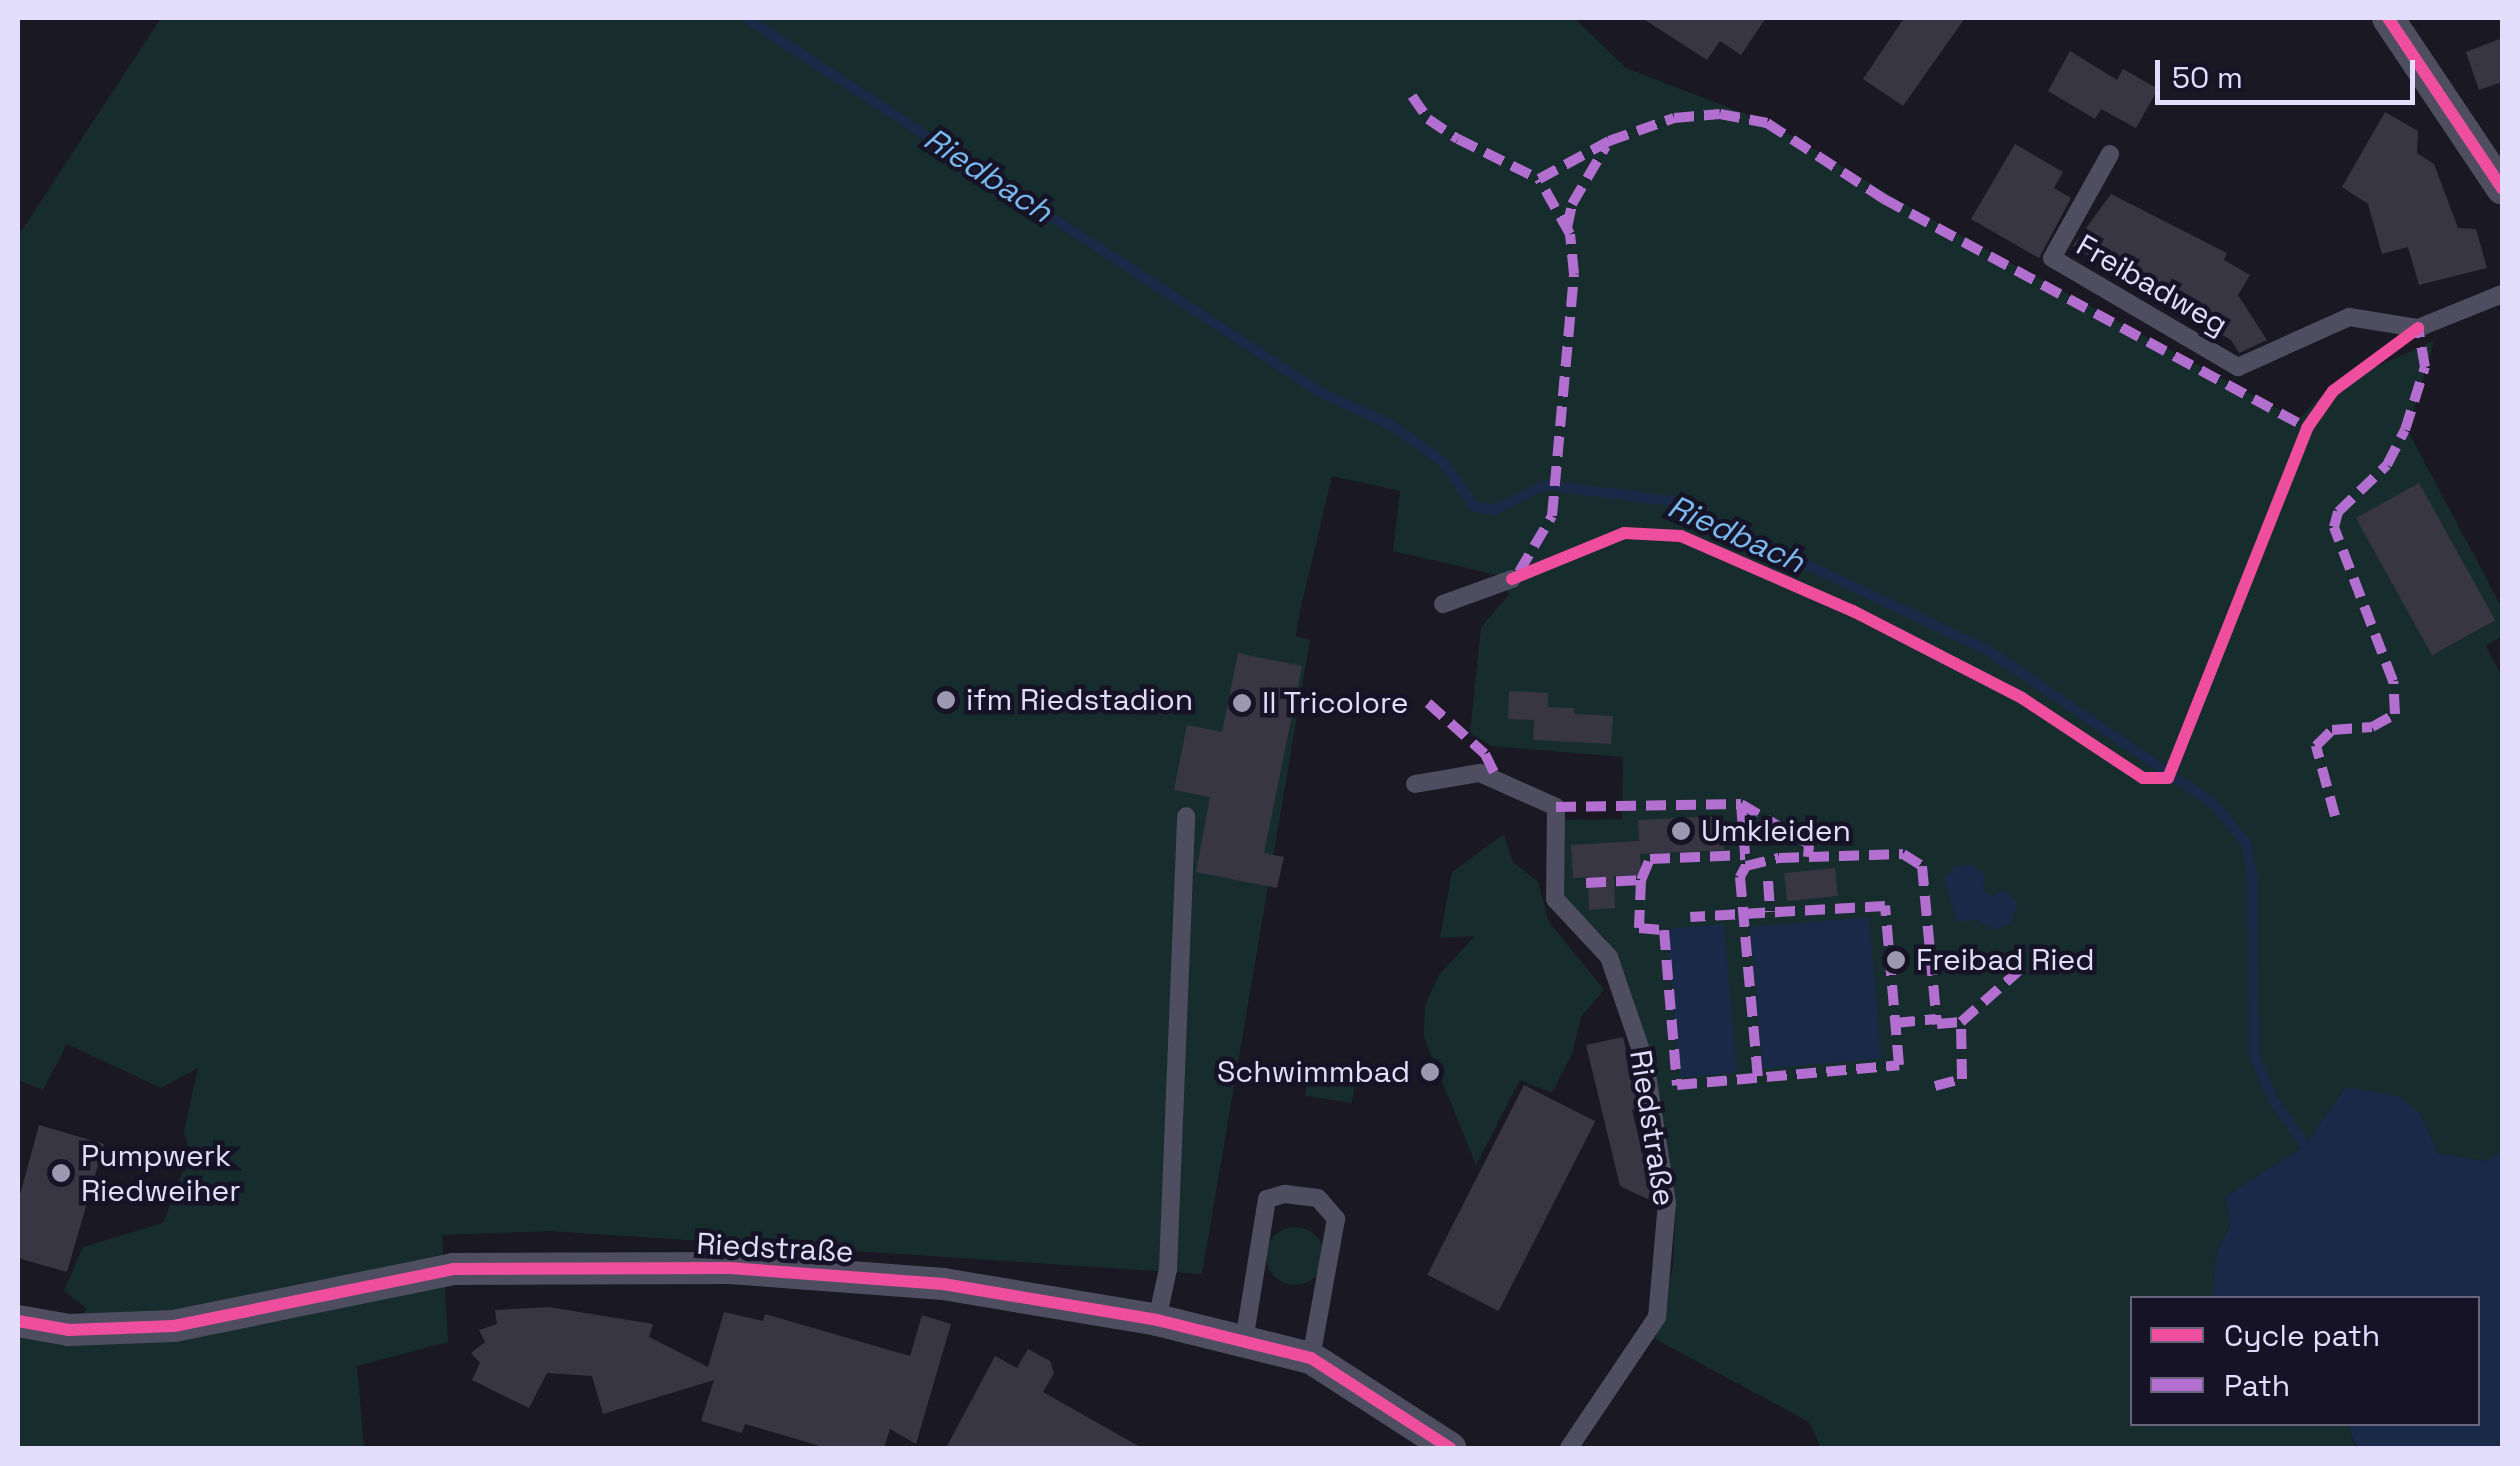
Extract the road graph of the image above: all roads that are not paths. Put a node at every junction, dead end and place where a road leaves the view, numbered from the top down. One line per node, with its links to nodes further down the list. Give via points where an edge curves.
1 (2388, 18): 3 (street)
2 (2110, 154): 4 (lane, Freibadweg, via 2052,258 2238,367 2349,317 2418,328)
3 (2502, 188)
4 (2502, 294)
5 (1512, 579): 6 (lane)
6 (1443, 604)
7 (1415, 784): 14 (lane, Riedstraße, via 1480,773 1556,808 1555,899 1596,940 1619,981 1645,1062 1667,1204 1658,1317)
8 (1186, 816): 10 (lane, via 1168,1269)
9 (18, 1320): 10 (street, Riedstraße, via 69,1330 174,1326 452,1269 541,1266 730,1268 943,1284)
10 (1158, 1320): 11 (street, Riedstraße)
11 (1244, 1341): 12 (street, Riedstraße); 12 (lane, via 1267,1199 1318,1198 1336,1219)
12 (1311, 1358): 13 (street, Riedstraße)
13 (1450, 1448)
14 (1569, 1448)

